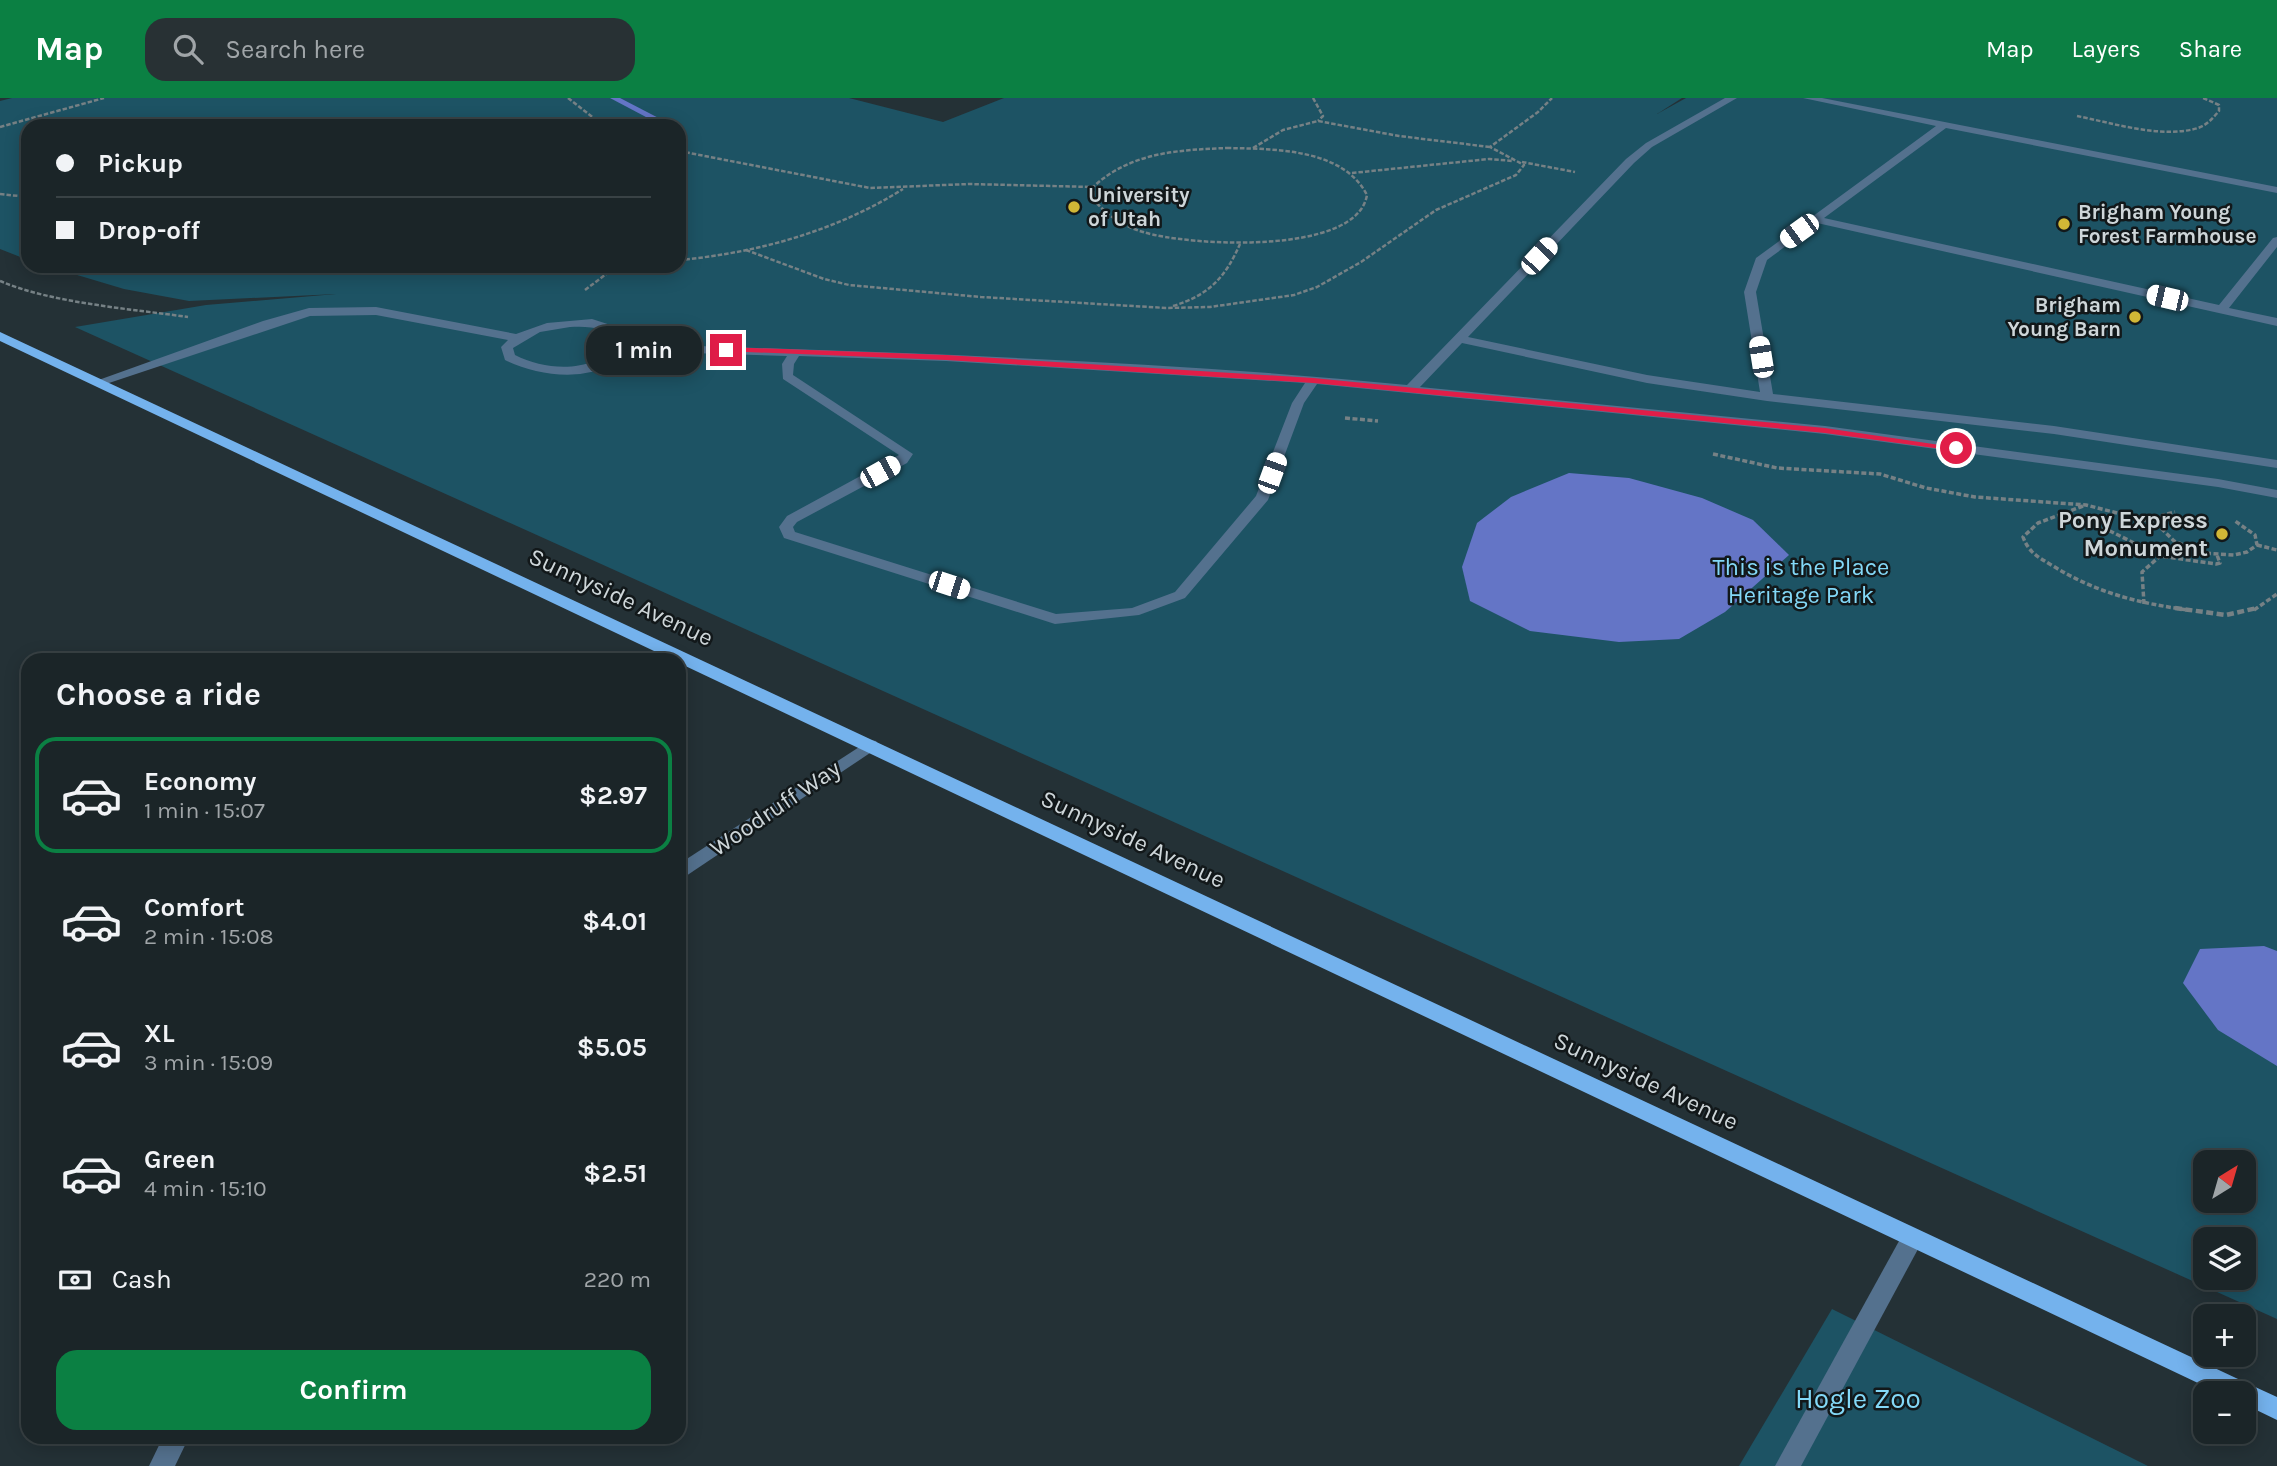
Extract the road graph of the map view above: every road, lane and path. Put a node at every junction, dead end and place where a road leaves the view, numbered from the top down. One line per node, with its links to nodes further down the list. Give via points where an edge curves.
1 (104, 98): 9 (path)
2 (568, 98): 10 (path)
3 (1313, 98): 12 (path, via 1323,116)
4 (1552, 98): 15 (path)
5 (1732, 98): 20 (street, via 1649,145)
6 (1808, 98): 13 (street)
7 (2203, 98): 8 (path, via 2219,105 2219,111 2205,125 2187,130)
8 (2073, 115)
9 (29, 119)
10 (595, 119)
11 (21, 121): 14 (path)
12 (1318, 121): 15 (path); 16 (path, via 1283,130)
13 (1944, 125): 23 (street); 26 (street)
14 (0, 127)
15 (1490, 147): 18 (path)
16 (1252, 149): 19 (path, via 1305,157); 21 (path, via 1155,155 1115,168)
17 (686, 152): 22 (path, via 870,188)
18 (1520, 162): 19 (path, via 1489,159); 20 (path); 34 (path, via 1524,165 1516,175 1436,210 1317,287 1257,301)
19 (1352, 173): 28 (path, via 1367,195 1364,209 1347,222 1307,236)
20 (1611, 179): 40 (street)
21 (1093, 187): 22 (path, via 969,184); 28 (path, via 1093,201 1104,214 1127,226 1159,236)
22 (904, 188): 29 (path, via 834,224)
23 (2277, 190)
24 (0, 194): 25 (path)
25 (21, 196)
26 (1816, 219): 35 (street); 46 (street, via 1762,258 1750,292)
27 (2277, 240): 35 (street)
28 (1240, 244): 34 (path, via 1228,273 1217,285 1193,301)
29 (746, 250): 30 (path); 34 (path, via 849,285)
30 (686, 259)
31 (609, 273): 33 (path)
32 (0, 281): 36 (path)
33 (582, 292)
34 (1166, 308)
35 (2221, 310): 37 (street)
36 (191, 318)
37 (2277, 323)
38 (0, 336): 44 (main road, Sunnyside Avenue)
39 (516, 338): 41 (street, via 560,324 592,323 619,332 627,342); 41 (street, via 507,347 509,357 544,370 588,367 608,360); 44 (street, via 376,311 309,312)
40 (1461, 340): 45 (street); 46 (street, via 1647,379)
41 (624, 347): 42 (street)
42 (795, 352): 43 (street); 43 (street, via 786,376 906,454 792,519 786,527 789,535 1055,619 1134,612 1180,596 1263,497 1298,403)
43 (1313, 380): 45 (street)
44 (99, 382): 63 (main road, Sunnyside Avenue)
45 (1411, 389): 51 (street, via 1825,430)
46 (1767, 397): 50 (street, via 2054,430)
47 (1344, 418): 48 (path)
48 (1380, 421)
49 (1701, 451): 52 (path, via 1777,468 1880,474 1950,493)
50 (2277, 464)
51 (2277, 494)
52 (2086, 505): 54 (path); 56 (path)
53 (2179, 511): 56 (path, via 2163,515)
54 (2058, 516): 60 (path, via 2110,531); 62 (path, via 2027,531 2023,537 2028,551 2084,585)
55 (2233, 520): 57 (path, via 2255,535)
56 (2156, 523): 59 (path, via 2174,542)
57 (2257, 545): 58 (path); 59 (path, via 2244,554)
58 (2277, 550)
59 (2217, 555): 60 (path, via 2220,563 2216,564)
60 (2160, 556): 62 (path, via 2143,572)
61 (2277, 594): 62 (path, via 2254,610 2226,615)
62 (2144, 604)
63 (675, 653)
64 (686, 658): 65 (main road, Sunnyside Avenue)
65 (870, 745): 66 (street, Woodruff Way); 67 (main road, Sunnyside Avenue)
66 (686, 867)
67 (1912, 1238): 68 (main road, Sunnyside Avenue); 73 (street)
68 (2217, 1381)
69 (2256, 1399): 70 (main road, Sunnyside Avenue)
70 (2277, 1409)
71 (173, 1444): 72 (street)
72 (162, 1466)
73 (1788, 1466)

